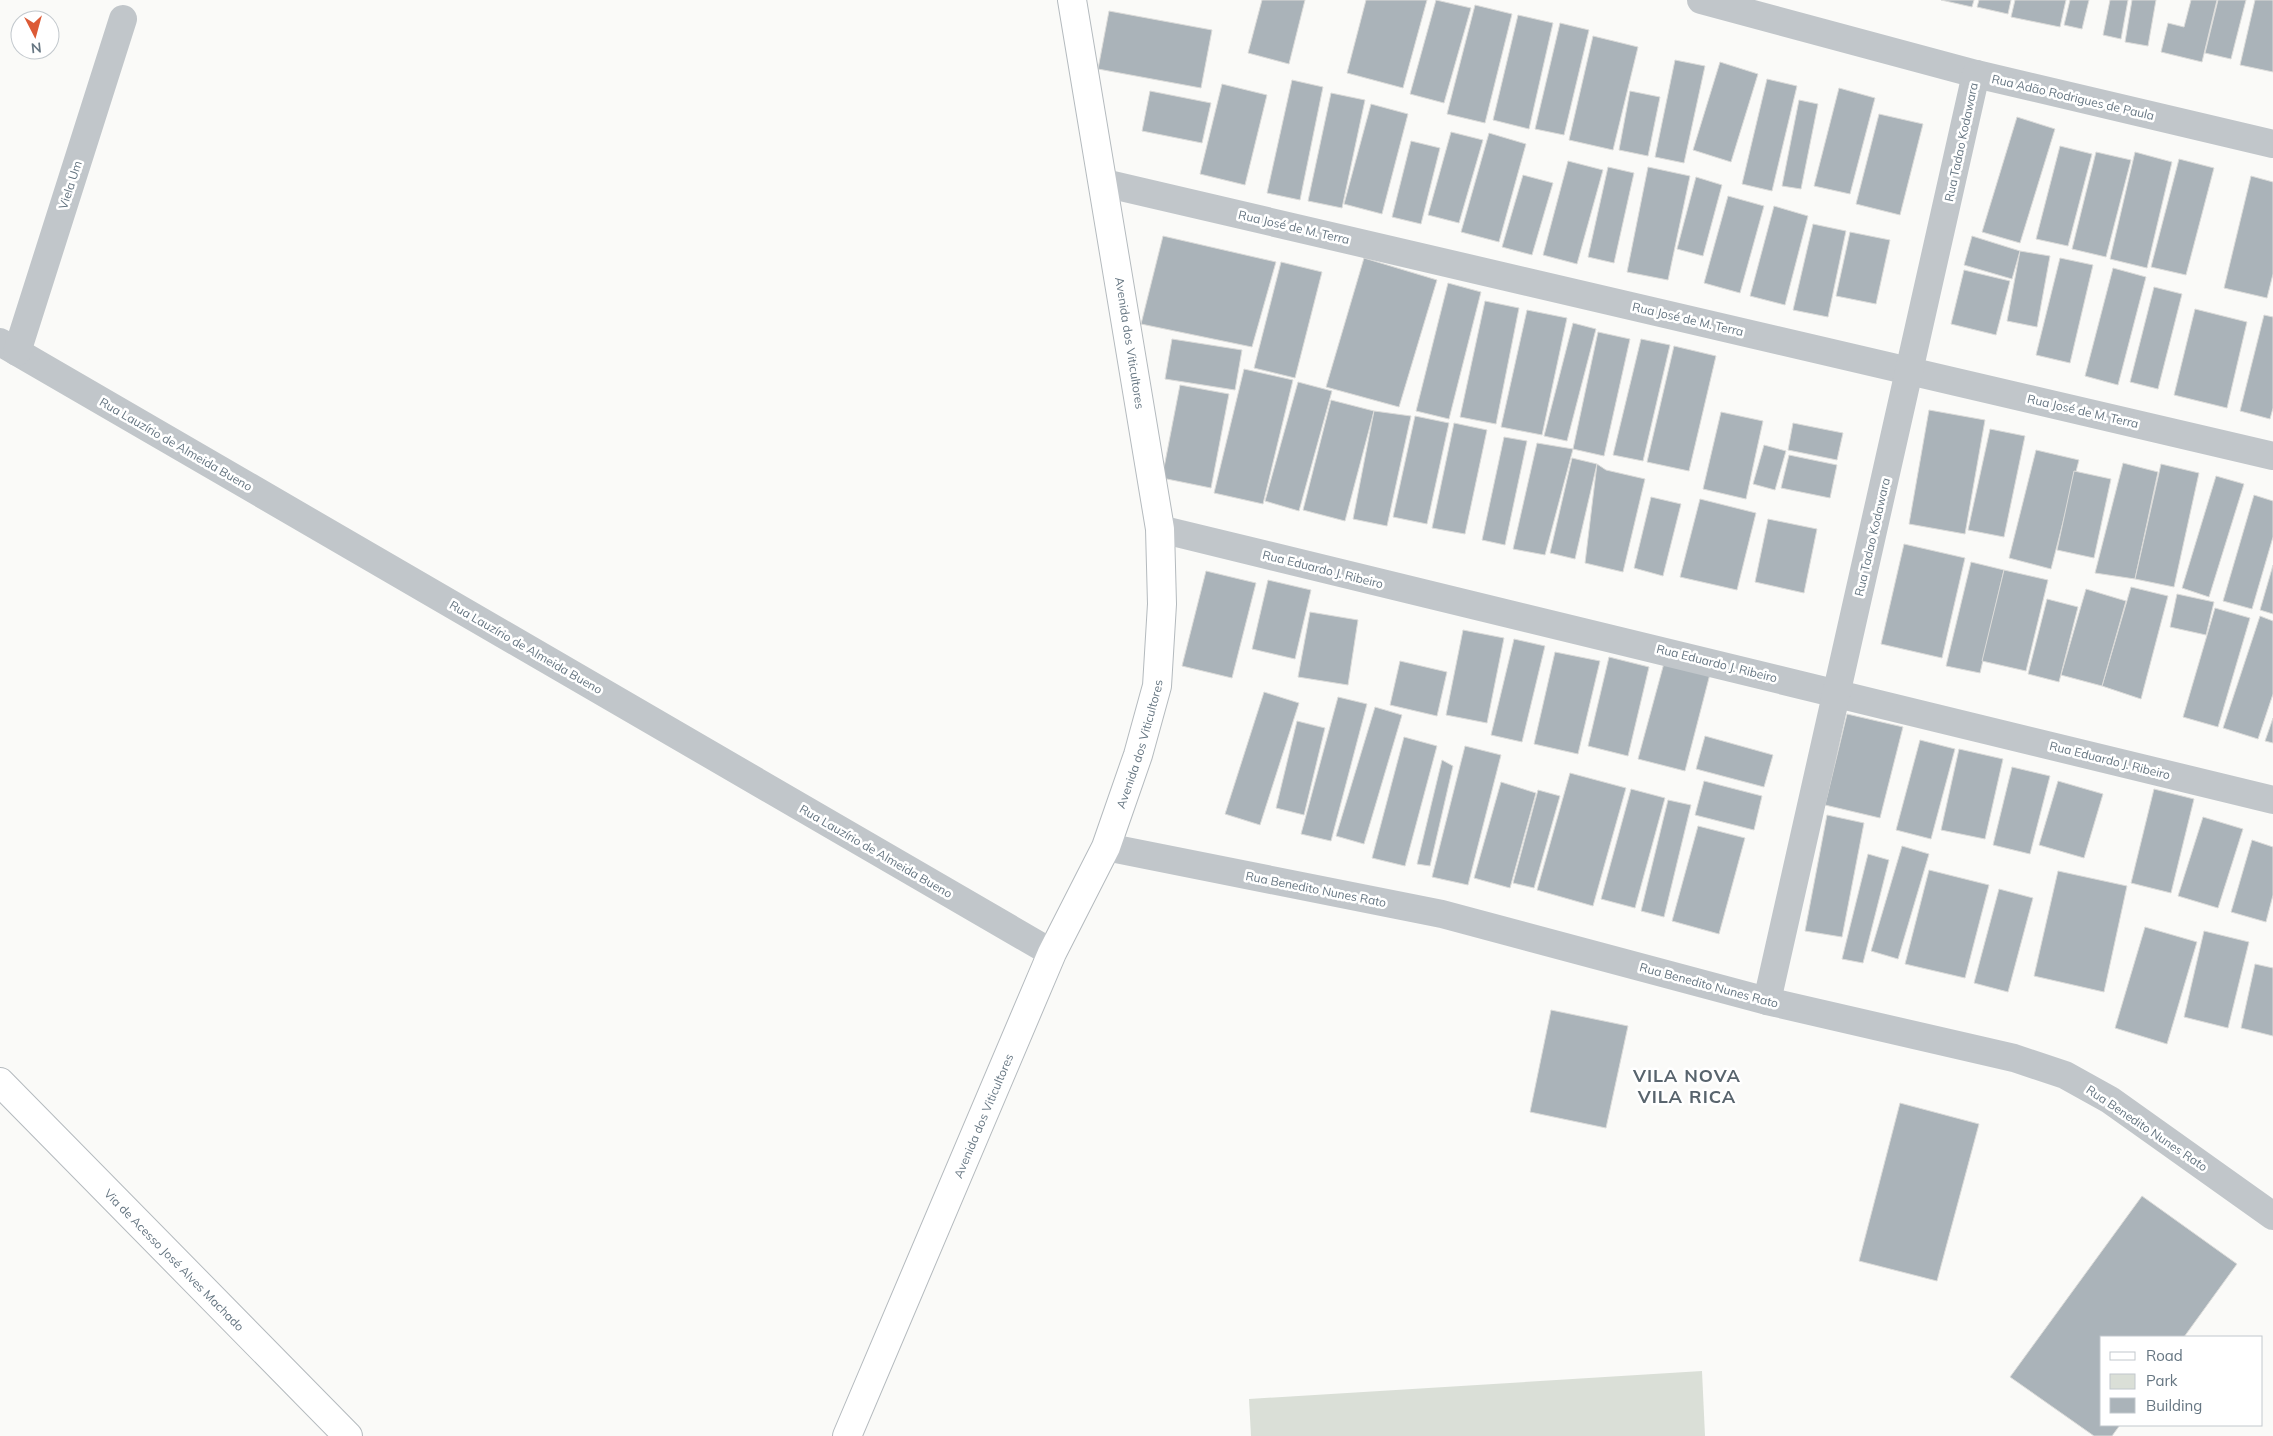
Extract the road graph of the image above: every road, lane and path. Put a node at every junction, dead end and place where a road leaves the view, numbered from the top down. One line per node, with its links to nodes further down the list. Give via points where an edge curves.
1 (1072, 0): 6 (main road, Avenida dos Viticultores)
2 (1700, 0): 4 (street, Rua Adão Rodrigues de Paula)
3 (124, 19): 7 (street, Viela Um)
4 (1976, 74): 5 (street, Rua Adão Rodrigues de Paula); 8 (street, Rua Tadao Kodawara)
5 (2273, 144)
6 (1104, 182): 8 (street, Rua José de M. Terra); 10 (main road, Avenida dos Viticultores)
7 (8, 347): 14 (street, Rua Lauzírio de Almeida Bueno)
8 (1910, 370): 9 (street, Rua José de M. Terra); 11 (street, Rua Tadao Kodawara)
9 (2273, 456)
10 (1160, 529): 11 (street, Rua Eduardo J. Ribeiro); 13 (main road, Avenida dos Viticultores, via 1162,604 1157,686 1138,755)
11 (1836, 692): 12 (street, Rua Eduardo J. Ribeiro); 15 (street, Rua Tadao Kodawara)
12 (2273, 800)
13 (1106, 847): 14 (main road, Avenida dos Viticultores); 15 (street, Rua Benedito Nunes Rato, via 1442,914)
14 (1052, 953): 19 (main road, Avenida dos Viticultores)
15 (1767, 1001): 17 (street, Rua Benedito Nunes Rato, via 2014,1058 2065,1075 2110,1100)
16 (0, 1082): 18 (main road, Via de Acesso José Alves Machado)
17 (2273, 1216)
18 (348, 1436)
19 (847, 1436)

